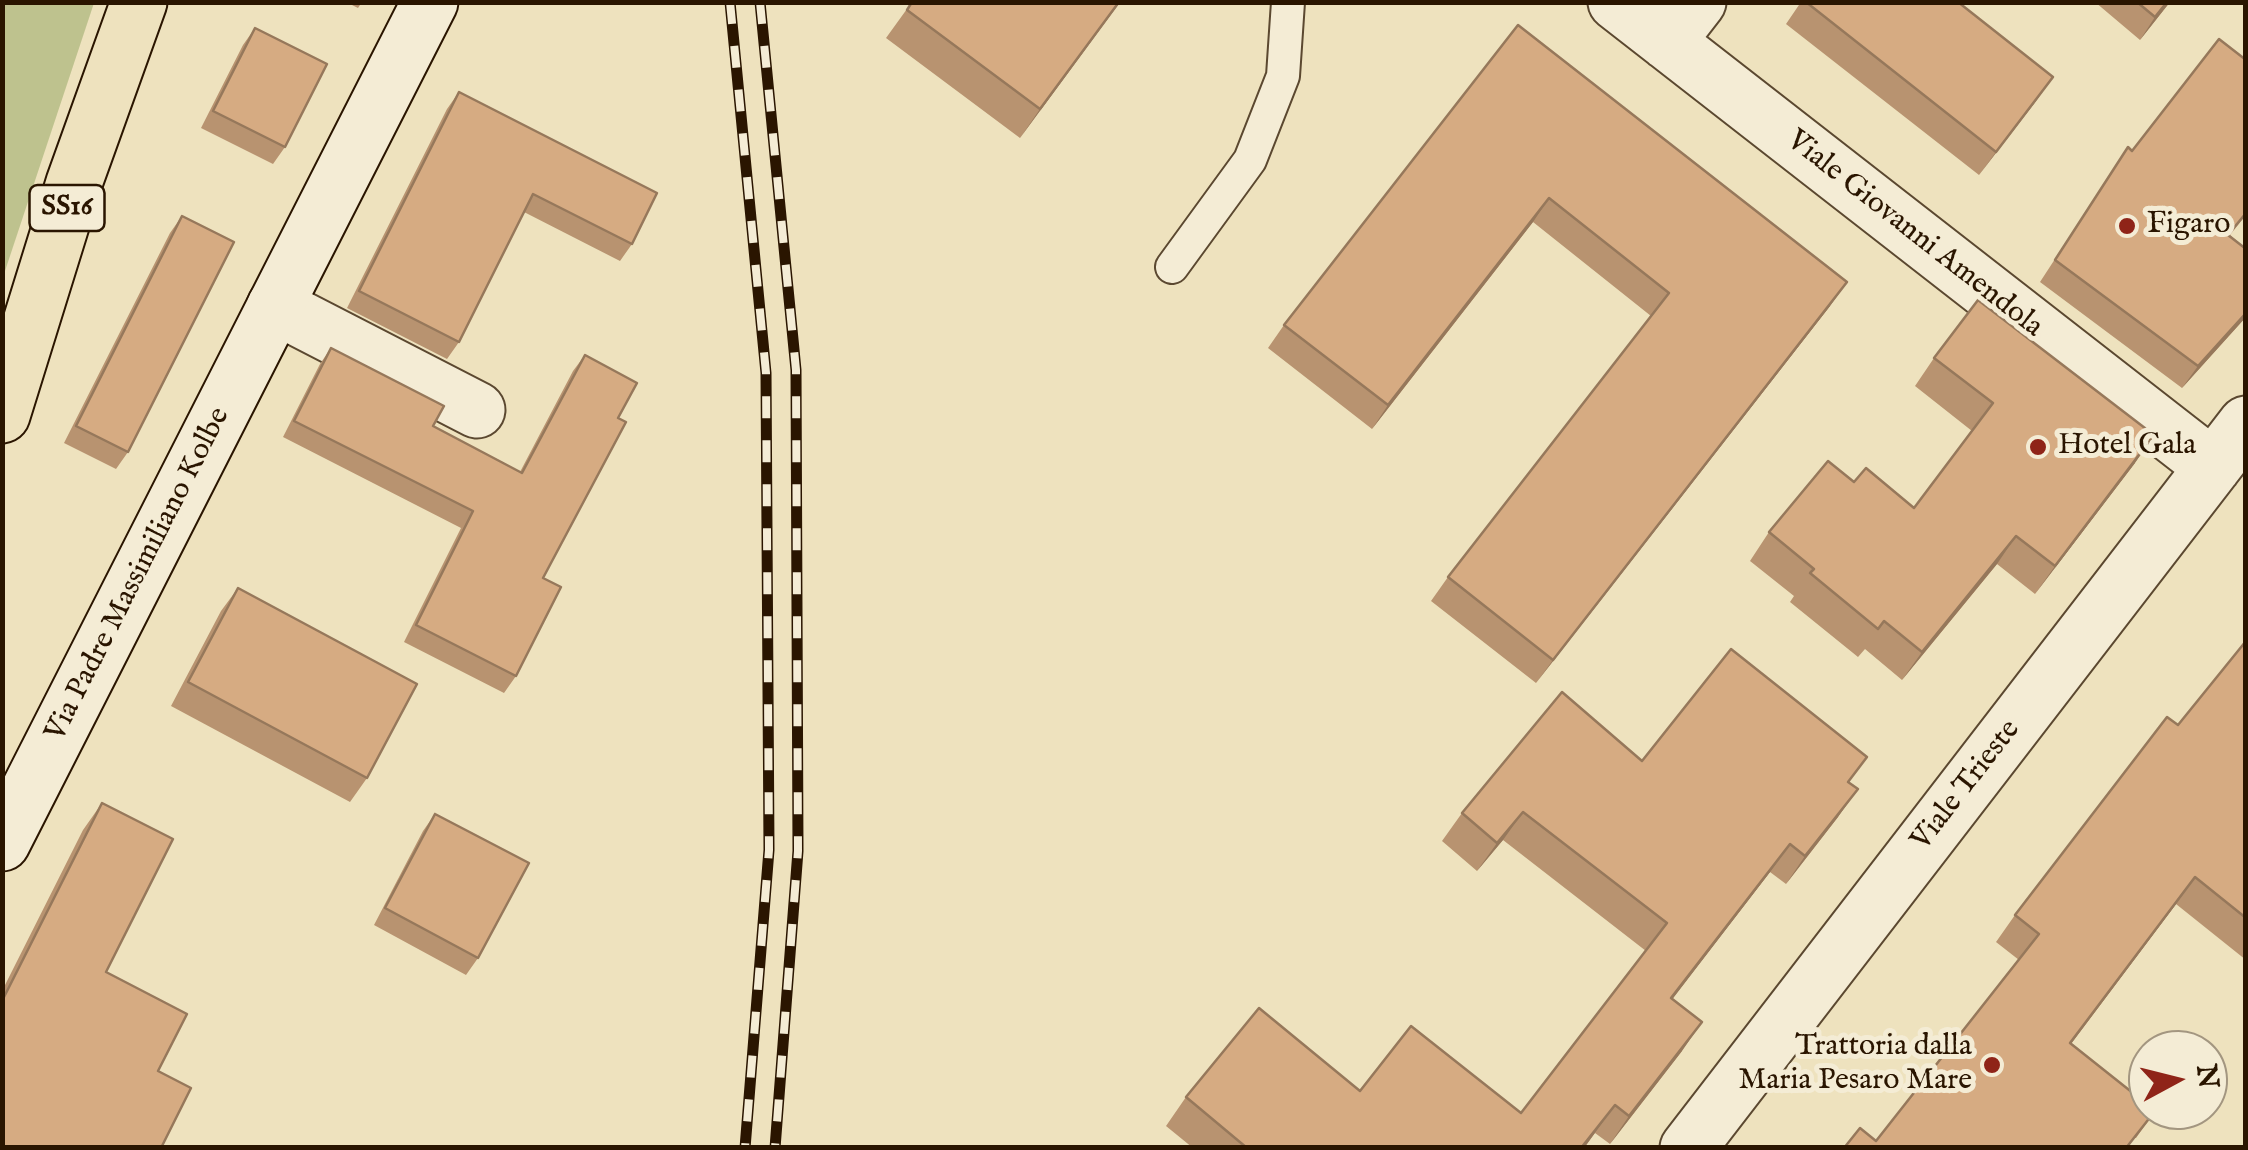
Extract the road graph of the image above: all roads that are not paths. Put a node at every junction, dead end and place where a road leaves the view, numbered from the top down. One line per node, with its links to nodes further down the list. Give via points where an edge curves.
1 (138, 2): 9 (main road, SS16)
2 (430, 2): 7 (street, Via Padre Massimiliano Kolbe)
3 (1288, 2): 6 (lane, via 1283,76 1250,160)
4 (1616, 2): 5 (street, Viale Giovanni Amendola)
5 (1683, 22): 11 (street, Viale Giovanni Amendola)
6 (1172, 267)
7 (275, 306): 8 (street); 12 (street, Via Padre Massimiliano Kolbe)
8 (477, 410)
9 (2, 415)
10 (2246, 424): 11 (street, Viale Trieste)
11 (2212, 467): 13 (street, Viale Trieste)
12 (2, 843)
13 (1688, 1148)

